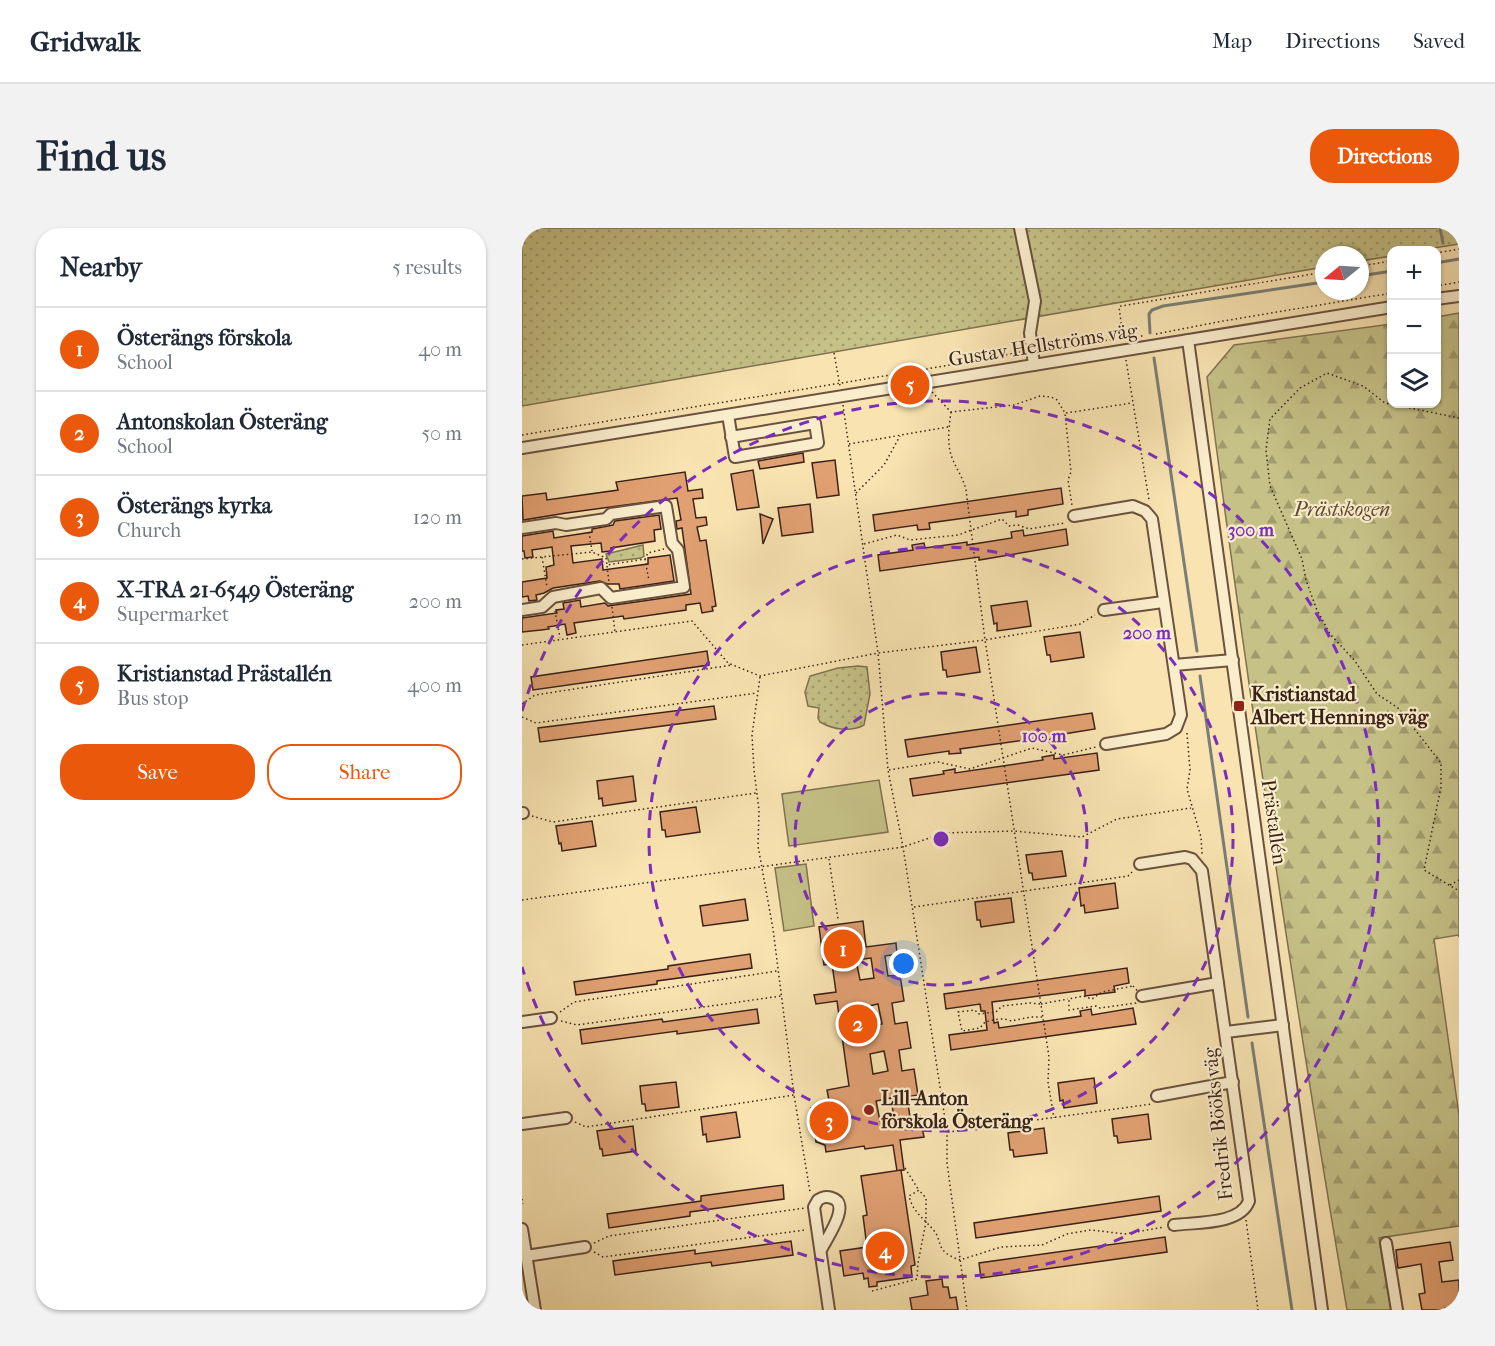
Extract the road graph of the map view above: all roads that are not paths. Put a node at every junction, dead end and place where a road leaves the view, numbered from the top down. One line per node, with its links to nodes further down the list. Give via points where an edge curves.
1 (1020, 228): 6 (street, via 1035,301 1030,333)
2 (1459, 296): 3 (street)
3 (1441, 298)
4 (1387, 307): 5 (street, Gustav Hellströms väg)
5 (1188, 340): 6 (street, Gustav Hellströms väg); 15 (street, Prästallén)
6 (1034, 365): 7 (street, Gustav Hellströms väg)
7 (728, 415): 8 (street); 9 (street, Gustav Hellströms väg)
8 (731, 437): 8 (street, via 735,456 818,443 815,423)
9 (522, 448)
10 (1074, 516): 12 (street, via 1133,506 1145,511 1152,519)
11 (522, 528): 13 (street, via 606,519 611,514 666,506 684,587 611,597 601,588 553,597 542,607)
12 (1163, 602): 14 (street); 16 (street)
13 (522, 610)
14 (1104, 610)
15 (1233, 660): 16 (street); 23 (street, Prästallén)
16 (1174, 665): 17 (street, via 1181,715 1176,728 1166,734)
17 (1106, 744)
18 (1140, 864): 19 (street, Fredrik Bööks väg, via 1185,857 1192,859 1202,872)
19 (1218, 983): 20 (street); 24 (street, Fredrik Bööks väg)
20 (1142, 996)
21 (551, 1018): 22 (street)
22 (522, 1022)
23 (1282, 1025): 24 (street, Fredrik Bööks väg); 37 (street, Prästallén)
24 (1226, 1032): 25 (street, Fredrik Bööks väg)
25 (1233, 1082): 26 (street); 29 (street, Fredrik Bööks väg, via 1249,1201 1243,1211 1231,1218)
26 (1157, 1096)
27 (566, 1118): 28 (street)
28 (522, 1124)
29 (1174, 1225)
30 (522, 1229): 34 (street)
31 (1386, 1243): 38 (street)
32 (585, 1247): 34 (street)
33 (821, 1250): 33 (street, via 816,1204 822,1197 837,1200 840,1214); 36 (street)
34 (526, 1256): 35 (street)
35 (535, 1310)
36 (829, 1310)
37 (1322, 1310)
38 (1397, 1310)

